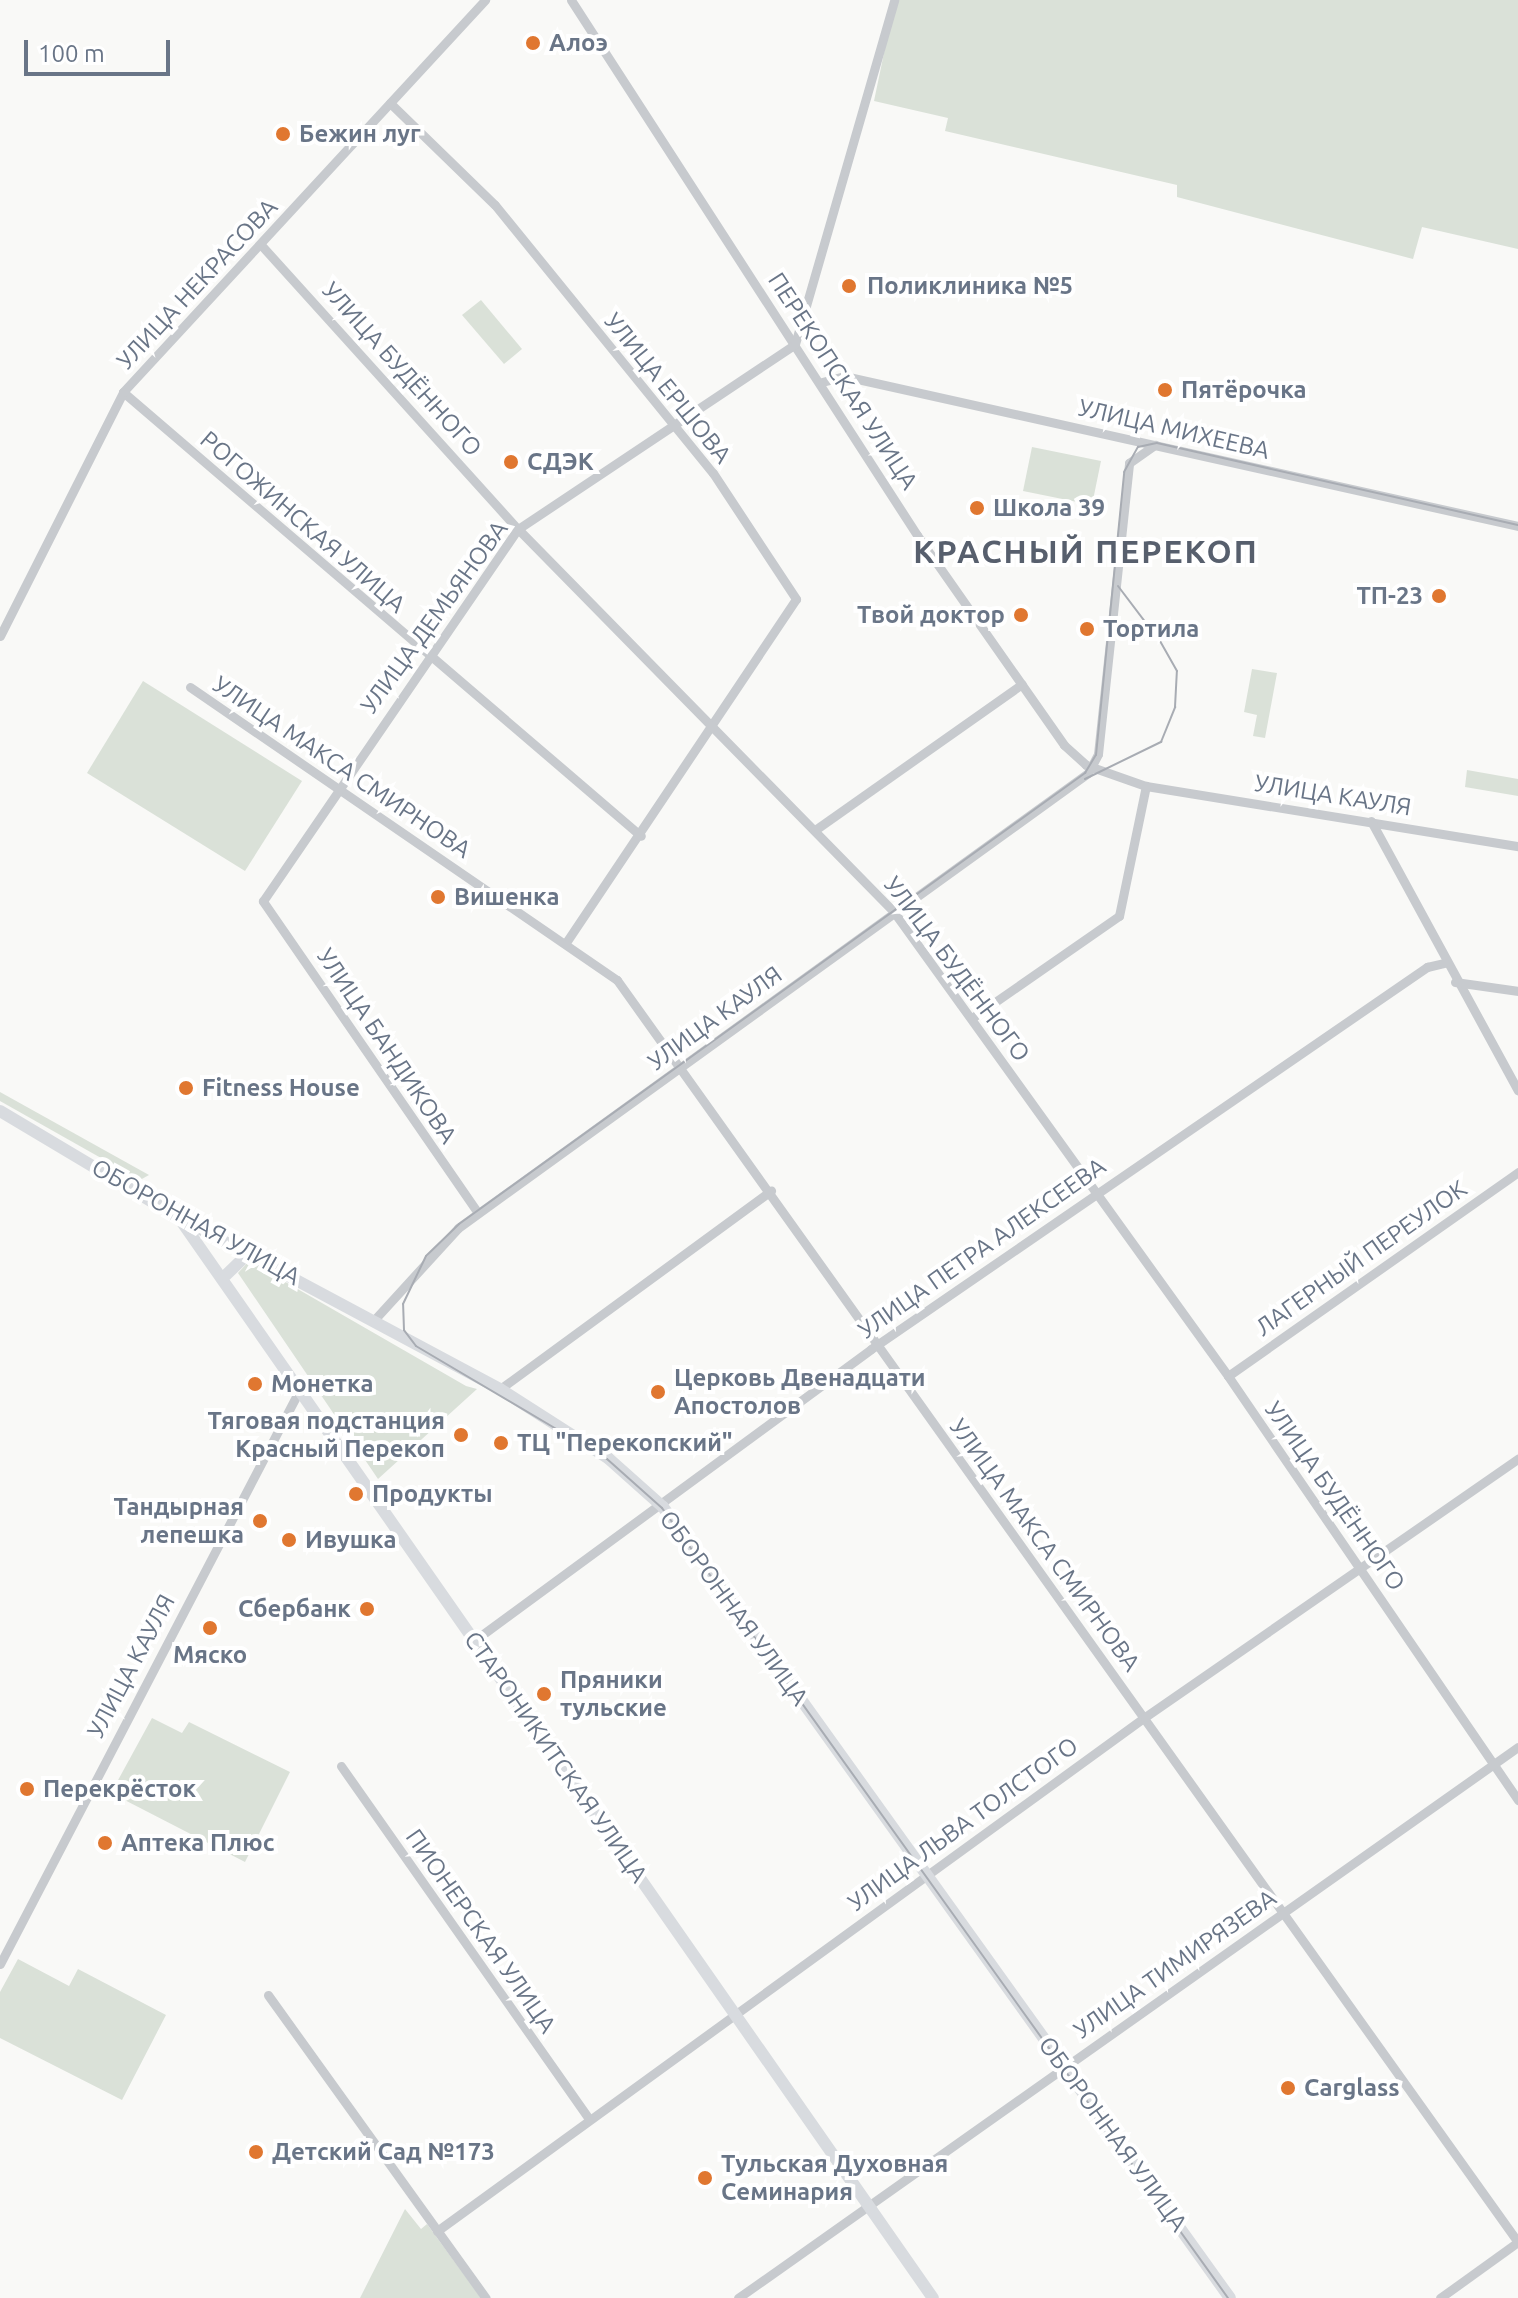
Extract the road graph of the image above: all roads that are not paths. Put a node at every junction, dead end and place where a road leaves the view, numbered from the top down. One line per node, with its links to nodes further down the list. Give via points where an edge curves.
1 (485, 0): 4 (street, УЛИЦА НЕКРАСОВА)
2 (571, 0): 6 (street, ПЕРЕКОПСКАЯ УЛИЦА)
3 (894, 0): 6 (street)
4 (390, 103): 5 (street, УЛИЦА НЕКРАСОВА); 9 (street, УЛИЦА ЕРШОВА, via 495,205)
5 (262, 246): 8 (street, УЛИЦА НЕКРАСОВА); 12 (street, УЛИЦА БУДЁННОГО)
6 (795, 344): 7 (street, ПЕРЕКОПСКАЯ УЛИЦА); 9 (street, УЛИЦА ДЕМЬЯНОВА)
7 (822, 382): 10 (street, УЛИЦА МИХЕЕВА, via 844,376); 15 (street, ПЕРЕКОПСКАЯ УЛИЦА)
8 (123, 392): 13 (street, УЛИЦА НЕКРАСОВА); 14 (street, РОГОЖИНСКАЯ УЛИЦА)
9 (670, 425): 12 (street, УЛИЦА ДЕМЬЯНОВА); 17 (street, УЛИЦА ЕРШОВА, via 713,473 796,599)
10 (1155, 445): 11 (street, УЛИЦА МИХЕЕВА); 18 (street, via 1129,463)
11 (1518, 526)
12 (518, 529): 14 (street, УЛИЦА ДЕМЬЯНОВА); 17 (street, УЛИЦА БУДЁННОГО)
13 (0, 636)
14 (430, 658): 20 (street, УЛИЦА ДЕМЬЯНОВА); 23 (street, РОГОЖИНСКАЯ УЛИЦА)
15 (1022, 684): 18 (street, ПЕРЕКОПСКАЯ УЛИЦА, via 1064,745); 22 (street)
16 (190, 687): 20 (street, УЛИЦА МАКСА СМИРНОВА)
17 (713, 726): 22 (street, УЛИЦА БУДЁННОГО); 23 (street)
18 (1095, 767): 19 (street, УЛИЦА КАУЛЯ); 26 (street, УЛИЦА КАУЛЯ)
19 (1146, 786): 21 (street, УЛИЦА КАУЛЯ); 31 (street, via 1119,916)
20 (335, 789): 25 (street, УЛИЦА ДЕМЬЯНОВА); 27 (street, УЛИЦА МАКСА СМИРНОВА)
21 (1371, 821): 24 (street, УЛИЦА КАУЛЯ); 28 (street)
22 (815, 830): 26 (street, УЛИЦА БУДЁННОГО)
23 (641, 836): 27 (street)
24 (1518, 846)
25 (263, 901): 38 (street, УЛИЦА БАНДИКОВА)
26 (894, 912): 31 (street, УЛИЦА БУДЁННОГО); 32 (street, УЛИЦА КАУЛЯ)
27 (566, 943): 32 (street, УЛИЦА МАКСА СМИРНОВА, via 617,980)
28 (1445, 963): 29 (street); 37 (street, УЛИЦА ПЕТРА АЛЕКСЕЕВА, via 1427,967)
29 (1455, 982): 30 (street); 33 (street)
30 (1518, 991)
31 (972, 1018): 37 (street, УЛИЦА БУДЁННОГО)
32 (680, 1069): 36 (street, УЛИЦА МАКСА СМИРНОВА); 38 (street, УЛИЦА КАУЛЯ)
33 (1518, 1091)
34 (0, 1111): 39 (main road, ОБОРОННАЯ УЛИЦА)
35 (1518, 1172): 44 (street, ЛАГЕРНЫЙ ПЕРЕУЛОК)
36 (771, 1191): 43 (street, УЛИЦА МАКСА СМИРНОВА); 46 (street)
37 (1097, 1193): 43 (street, УЛИЦА ПЕТРА АЛЕКСЕЕВА); 44 (street, УЛИЦА БУДЁННОГО)
38 (478, 1213): 42 (street, УЛИЦА КАУЛЯ, via 436,1248)
39 (178, 1217): 40 (main road, ОБОРОННАЯ УЛИЦА); 41 (main road, СТАРОНИКИТСКАЯ УЛИЦА)
40 (249, 1253): 41 (main road); 42 (main road, ОБОРОННАЯ УЛИЦА)
41 (226, 1275): 45 (main road, СТАРОНИКИТСКАЯ УЛИЦА)
42 (375, 1319): 46 (main road, ОБОРОННАЯ УЛИЦА)
43 (877, 1345): 48 (street, УЛИЦА ПЕТРА АЛЕКСЕЕВА); 51 (street, УЛИЦА МАКСА СМИРНОВА)
44 (1228, 1376): 49 (street, УЛИЦА БУДЁННОГО)
45 (301, 1387): 50 (main road, СТАРОНИКИТСКАЯ УЛИЦА); 58 (street, УЛИЦА КАУЛЯ)
46 (500, 1389): 48 (main road, ОБОРОННАЯ УЛИЦА, via 608,1458)
47 (1518, 1459): 49 (street, УЛИЦА ЛЬВА ТОЛСТОГО)
48 (663, 1507): 50 (street, УЛИЦА ПЕТРА АЛЕКСЕЕВА); 56 (main road, ОБОРОННАЯ УЛИЦА)
49 (1360, 1568): 51 (street, УЛИЦА ЛЬВА ТОЛСТОГО); 53 (street, УЛИЦА БУДЁННОГО)
50 (475, 1640): 60 (main road, СТАРОНИКИТСКАЯ УЛИЦА)
51 (1145, 1717): 56 (street, УЛИЦА ЛЬВА ТОЛСТОГО); 57 (street, УЛИЦА МАКСА СМИРНОВА)
52 (1518, 1747): 53 (street, УЛИЦА ТИМИРЯЗЕВА)
53 (1492, 1765): 55 (street, УЛИЦА БУДЁННОГО); 57 (street, УЛИЦА ТИМИРЯЗЕВА)
54 (341, 1766): 62 (street, ПИОНЕРСКАЯ УЛИЦА)
55 (1518, 1800)
56 (926, 1877): 60 (street, УЛИЦА ЛЬВА ТОЛСТОГО); 61 (main road, ОБОРОННАЯ УЛИЦА)
57 (1278, 1915): 61 (street, УЛИЦА ТИМИРЯЗЕВА); 65 (street, УЛИЦА МАКСА СМИРНОВА)
58 (0, 1964)
59 (268, 1995): 64 (street)
60 (733, 2012): 62 (street, УЛИЦА ЛЬВА ТОЛСТОГО); 63 (main road, СТАРОНИКИТСКАЯ УЛИЦА)
61 (1065, 2066): 63 (street, УЛИЦА ТИМИРЯЗЕВА); 69 (main road, ОБОРОННАЯ УЛИЦА)
62 (589, 2119): 64 (street, УЛИЦА ЛЬВА ТОЛСТОГО)
63 (868, 2203): 67 (street, УЛИЦА ТИМИРЯЗЕВА); 68 (main road, СТАРОНИКИТСКАЯ УЛИЦА)
64 (437, 2231): 66 (street)
65 (1518, 2242): 70 (street)
66 (486, 2298)
67 (738, 2298)
68 (933, 2298)
69 (1230, 2298)
70 (1440, 2298)

